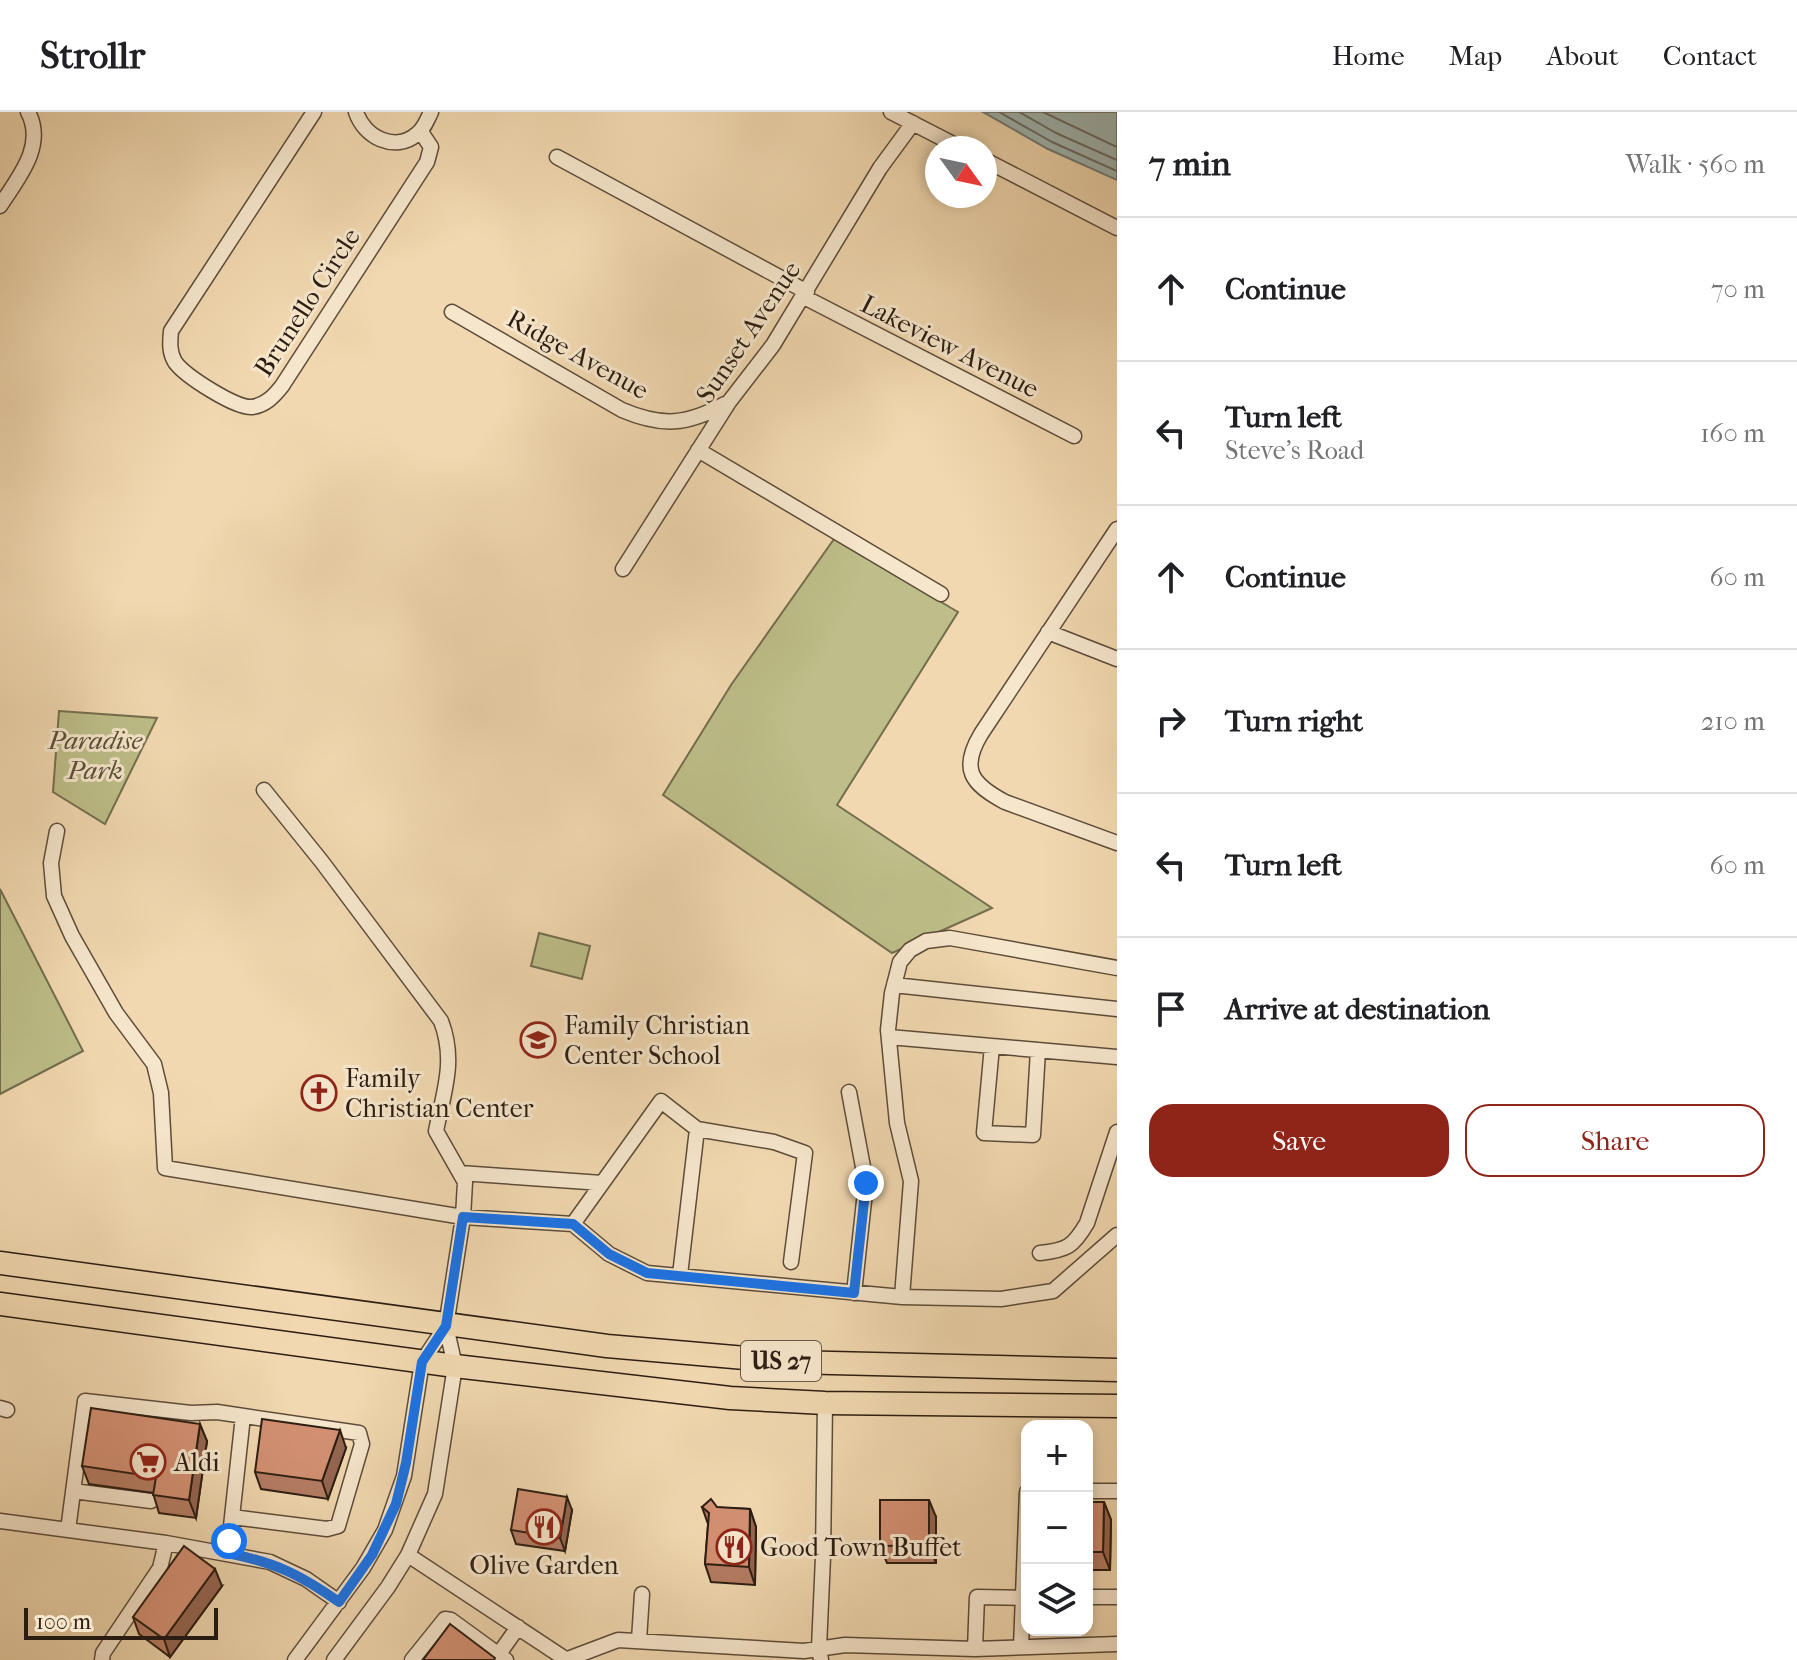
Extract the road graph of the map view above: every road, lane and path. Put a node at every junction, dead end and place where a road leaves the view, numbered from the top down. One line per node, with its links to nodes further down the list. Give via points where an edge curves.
1 (28, 112): 11 (street, via 35,129 32,153)
2 (314, 112): 7 (street, Brunello Circle, via 171,331 169,347 175,361 235,404 252,407 271,400 282,386 427,162 431,147)
3 (356, 112): 7 (street, via 367,131 385,142 407,141)
4 (431, 112): 7 (street)
5 (891, 112): 6 (street)
6 (913, 123): 8 (street); 13 (street, Sunset Avenue)
7 (421, 132)
8 (938, 136)
9 (557, 157): 13 (street, Lakeview Avenue)
10 (997, 166): 12 (street)
11 (0, 206)
12 (1117, 228)
13 (805, 294): 15 (street, Sunset Avenue); 16 (street, Lakeview Avenue)
14 (452, 312): 15 (street, Ridge Avenue, via 642,418 696,418)
15 (729, 402): 17 (street, Sunset Avenue)
16 (1074, 436)
17 (698, 450): 19 (street, Sunset Avenue); 20 (street)
18 (1117, 529): 21 (street)
19 (623, 569)
20 (941, 594)
21 (1048, 632): 22 (street); 25 (street, via 972,749 970,767 978,783 1005,802)
22 (1117, 659)
23 (264, 790): 36 (street, via 441,1021 450,1061 436,1131)
24 (57, 831): 38 (street, via 51,863 54,896 116,1013 154,1064 165,1168)
25 (1117, 843)
26 (1117, 968): 27 (street, via 950,938 926,941 910,950 900,962)
27 (894, 985): 28 (street); 29 (street)
28 (1117, 1009)
29 (889, 1037): 30 (street); 46 (street, via 897,1123 911,1181)
30 (992, 1046): 31 (street); 31 (street, via 984,1133 1033,1135)
31 (1038, 1050): 32 (street)
32 (1117, 1057)
33 (849, 1092): 45 (street, via 866,1183)
34 (697, 1129): 37 (street, via 661,1101); 42 (street, via 774,1142 805,1153); 44 (street)
35 (1117, 1132): 41 (street, via 1080,1235 1064,1251)
36 (460, 1173): 37 (street); 38 (street, via 465,1182)
37 (602, 1183): 39 (street)
38 (463, 1217): 39 (street); 48 (street)
39 (573, 1224): 44 (street, via 609,1254 647,1273)
40 (1117, 1235): 46 (street, via 1053,1291 1001,1299)
41 (1040, 1253)
42 (791, 1262)
43 (0, 1263): 48 (highway, US 27)
44 (680, 1275): 45 (street)
45 (854, 1293): 46 (street)
46 (902, 1297)
47 (0, 1304): 49 (highway, US 27)
48 (446, 1326): 49 (street); 50 (street); 51 (highway, US 27, via 791,1362)
49 (422, 1362): 50 (highway, US 27); 71 (street, via 406,1463 391,1517)
50 (455, 1366): 53 (highway, US 27); 66 (street, via 435,1494)
51 (1117, 1370)
52 (1117, 1391): 54 (highway, via 938,1390)
53 (825, 1403): 54 (highway, US 27); 79 (street)
54 (860, 1403): 55 (highway, US 27)
55 (1117, 1406)
56 (243, 1416): 57 (street, via 85,1401); 61 (street); 61 (street, via 359,1433 362,1444 335,1528)
57 (73, 1491): 60 (street); 63 (street)
58 (1093, 1491): 59 (street)
59 (1117, 1491)
60 (151, 1501)
61 (232, 1517): 65 (street)
62 (0, 1521): 63 (street)
63 (68, 1530): 64 (street)
64 (166, 1543): 65 (street); 81 (street, via 160,1568)
65 (228, 1553): 71 (street, via 270,1562)
66 (408, 1555): 72 (street); 83 (street)
67 (642, 1594): 74 (street)
68 (1093, 1597): 69 (street)
69 (1117, 1597)
70 (1021, 1598): 77 (street, via 977,1597)
71 (339, 1602): 82 (street)
72 (518, 1627): 80 (street); 85 (street)
73 (1022, 1636): 76 (street)
74 (639, 1640): 78 (street, via 618,1640); 79 (street)
75 (1117, 1644): 76 (street)
76 (1021, 1647): 77 (street)
77 (975, 1649): 79 (street, via 845,1645)
78 (604, 1653): 85 (street)
79 (820, 1654)
80 (502, 1657): 84 (street, via 445,1619)
81 (102, 1660)
82 (295, 1660)
83 (334, 1660)
84 (412, 1660)
85 (566, 1660)

